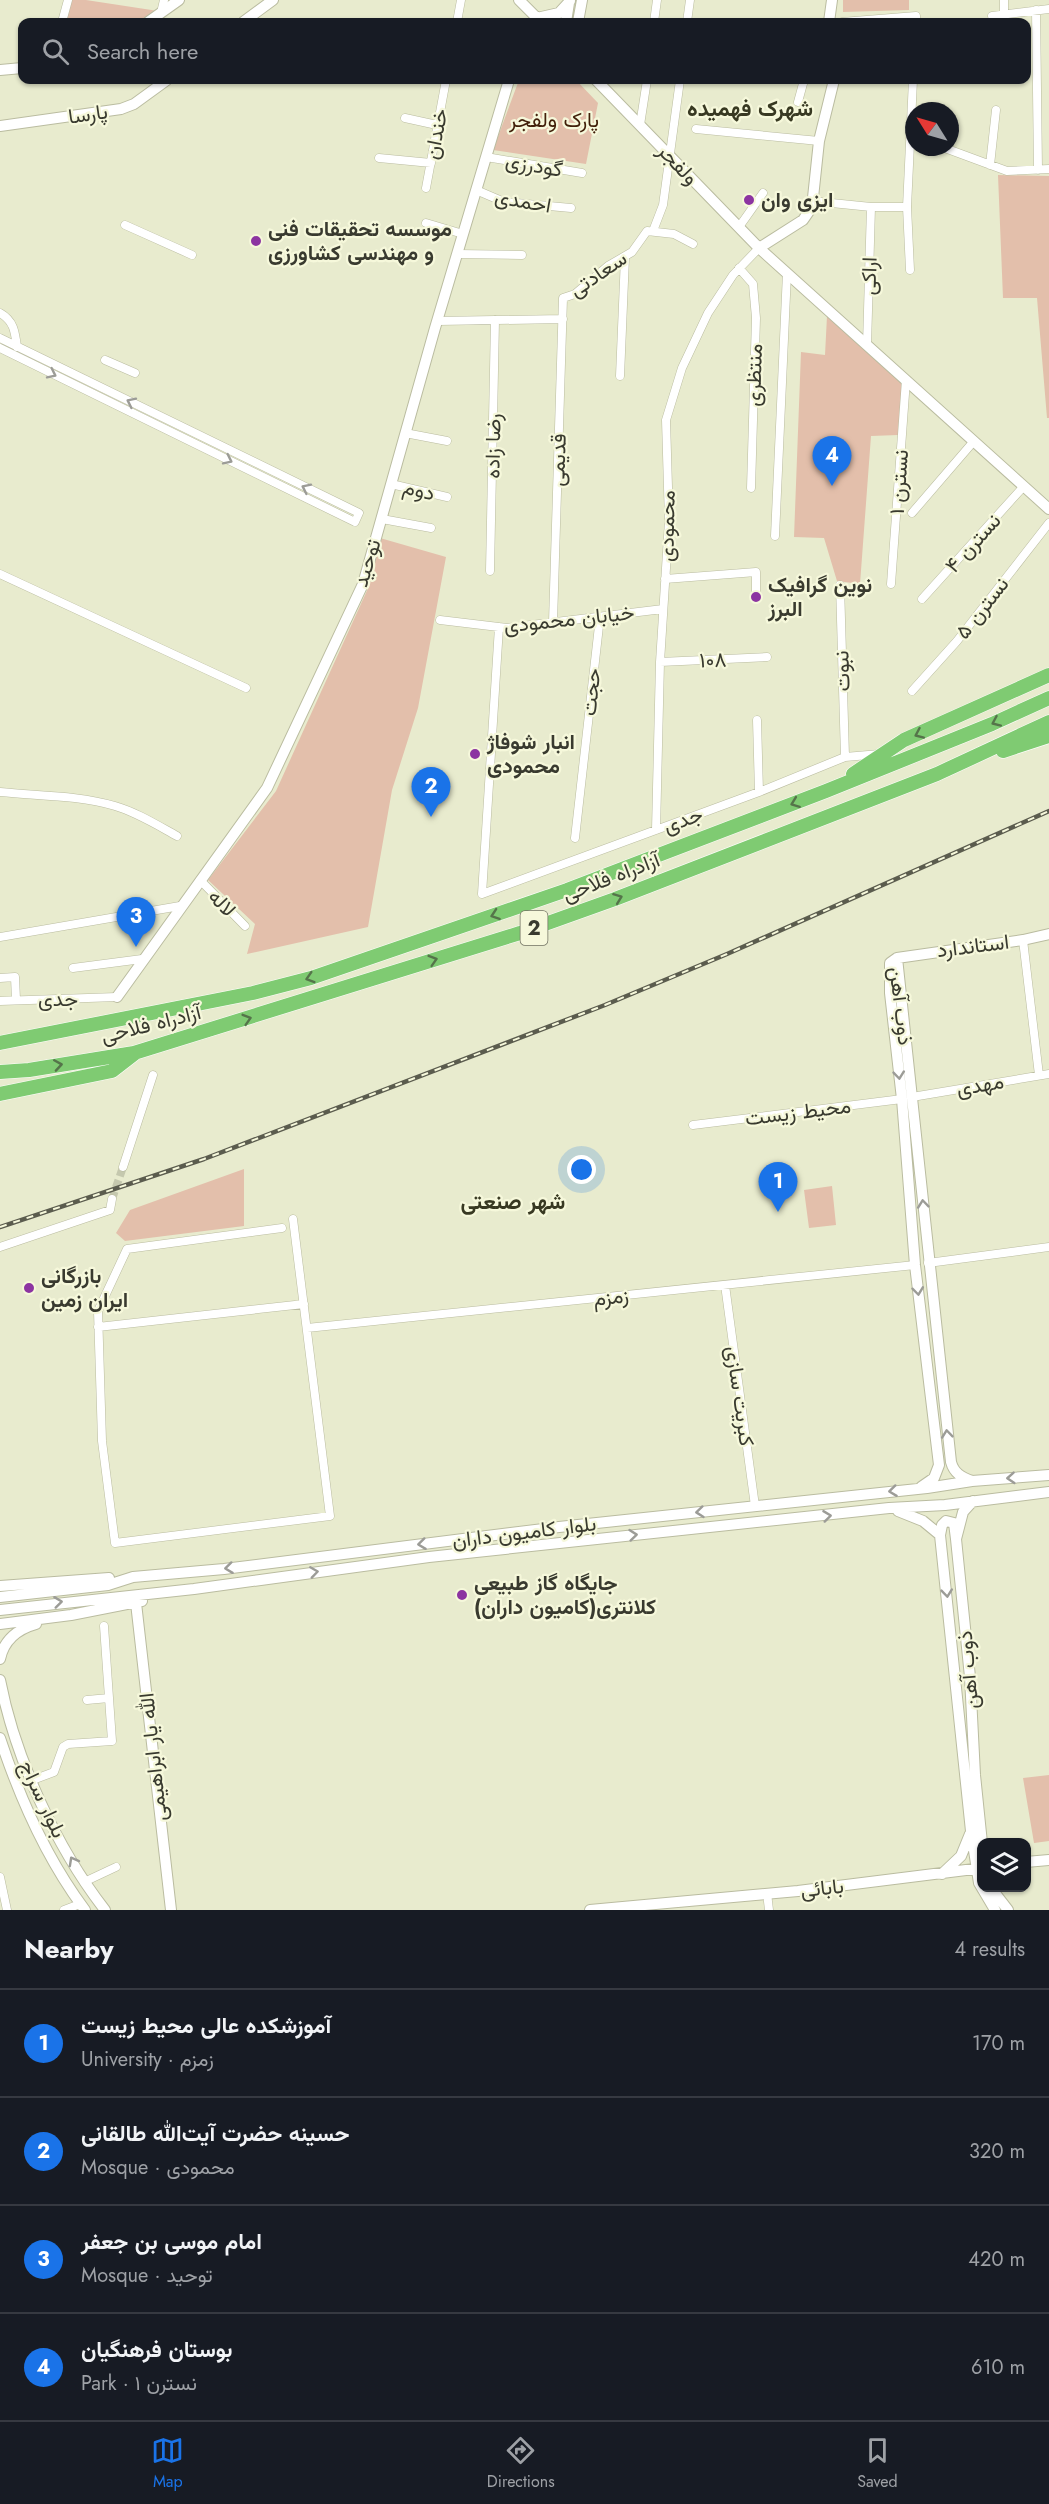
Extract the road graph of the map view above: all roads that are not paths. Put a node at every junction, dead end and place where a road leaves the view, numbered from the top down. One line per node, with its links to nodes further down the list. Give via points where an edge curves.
1 (68, 0): 19 (street)
2 (164, 0): 15 (street)
3 (179, 0): 15 (main road)
4 (273, 0): 21 (main road)
5 (461, 0): 22 (street)
6 (519, 0): 18 (main road)
7 (582, 0): 24 (main road)
8 (657, 0): 25 (street)
9 (690, 0): 26 (street)
10 (832, 0): 27 (main road)
11 (1004, 0): 16 (street)
12 (570, 1): 18 (main road, via 558,13); 23 (main road)
13 (1049, 9): 14 (street)
14 (1036, 10): 16 (street); 57 (street)
15 (161, 13): 20 (main road)
16 (1004, 15): 17 (street)
17 (992, 16)
18 (536, 17)
19 (63, 18)
20 (154, 18)
21 (248, 18)
22 (458, 18)
23 (567, 18)
24 (579, 18)
25 (655, 18)
26 (688, 18)
27 (830, 18)
28 (891, 18): 29 (street)
29 (916, 18)
30 (18, 68): 31 (main road)
31 (0, 70)
32 (162, 84): 47 (main road, پارسا, via 121,109)
33 (445, 84): 45 (street, خندان)
34 (508, 84): 52 (main road, توحید)
35 (601, 84): 46 (main road, ولفجر)
36 (645, 84): 46 (street)
37 (680, 84): 53 (street)
38 (803, 84): 41 (street)
39 (833, 84): 49 (main road)
40 (913, 84): 42 (street)
41 (798, 102)
42 (913, 102)
43 (996, 110): 56 (street)
44 (405, 118): 45 (street)
45 (437, 125): 55 (street, خندان)
46 (640, 125): 53 (main road, ولفجر)
47 (0, 126)
48 (696, 129): 49 (street)
49 (819, 141): 63 (main road)
50 (959, 153): 56 (street)
51 (911, 156): 65 (street)
52 (486, 157): 59 (street, گودرزی); 61 (main road, توحید)
53 (671, 157): 69 (main road, ولفجر); 70 (street, via 663,205)
54 (379, 158): 55 (street)
55 (431, 163): 60 (street, خندان)
56 (990, 165): 57 (street, via 1007,171)
57 (1038, 170): 58 (street)
58 (1049, 170)
59 (582, 173)
60 (426, 188)
61 (476, 190): 66 (street, احمدی, via 504,202); 71 (main road, توحید)
62 (763, 193): 69 (street)
63 (812, 201): 64 (street); 73 (main road, via 803,219)
64 (872, 207): 65 (street); 87 (street, اراکی)
65 (907, 207): 79 (street)
66 (571, 208)
67 (426, 223): 71 (street)
68 (125, 225): 75 (street)
69 (739, 227): 73 (main road, ولفجر)
70 (653, 231): 72 (street, via 674,234); 77 (street, سعادتی, via 646,231)
71 (463, 234): 74 (main road, توحید)
72 (693, 244)
73 (759, 248): 78 (street, محمودی); 80 (main road, ولفجر)
74 (458, 254): 76 (street); 85 (main road, توحید)
75 (192, 255)
76 (522, 255)
77 (625, 257): 81 (street, سعادتی, via 575,294); 92 (street)
78 (739, 268): 99 (street, منتظری, via 753,284 756,318); 109 (street, محمودی, via 693,342 666,420 669,521)
79 (910, 270)
80 (787, 273): 87 (main road, ولفجر); 106 (street)
81 (563, 298): 83 (street, قدیمی)
82 (0, 313): 88 (street, via 14,327)
83 (563, 319): 84 (street, سعادتی); 117 (street, قدیمی)
84 (495, 320): 85 (street, سعادتی); 107 (street, رضا زاده)
85 (438, 321): 94 (main road, توحید)
86 (0, 338): 88 (street)
87 (867, 345): 93 (main road, ولفجر)
88 (17, 347): 89 (street, one-way to 88, via 355,522 358,513)
89 (0, 348)
90 (105, 360): 91 (street)
91 (135, 373)
92 (620, 376)
93 (906, 380): 96 (main road, ولفجر); 110 (street, نسترن ۱)
94 (405, 434): 95 (street); 97 (main road, توحید)
95 (447, 441)
96 (974, 441): 98 (main road, ولفجر); 102 (street)
97 (391, 484): 100 (street, دوم); 103 (main road, توحید)
98 (1024, 486): 101 (main road, ولفجر); 113 (street, نسترن ۴)
99 (751, 488)
100 (447, 497)
101 (1049, 509)
102 (912, 513)
103 (382, 519): 105 (street); 137 (main road, توحید, via 363,584 291,741 267,788)
104 (1049, 523): 123 (street, نسترن ۵, via 957,641)
105 (431, 528)
106 (775, 536)
107 (490, 571)
108 (0, 574): 122 (street)
109 (665, 579): 112 (street, via 756,572); 114 (street, محمودی)
110 (891, 584)
111 (840, 585): 130 (street, نبوت)
112 (756, 591)
113 (922, 599)
114 (663, 609): 115 (street, خیابان محمودی); 120 (street, محمودی)
115 (600, 617): 117 (street, خیابان محمودی); 136 (street, حجت)
116 (440, 620): 118 (street, خیابان محمودی)
117 (553, 622): 118 (street, خیابان محمودی)
118 (499, 627): 134 (street, جدی, via 482,894)
119 (767, 657): 120 (street, ۱۰۸)
120 (660, 662): 134 (street, محمودی)
121 (1049, 675): 128 (highway, one-way to 128, via 904,740)
122 (246, 688)
123 (912, 691)
124 (1049, 698): 131 (highway, آزادراه فلاحی / 2, one-way to 131)
125 (757, 720): 133 (street)
126 (1049, 722): 129 (highway, آزادراه فلاحی / 2)
127 (1049, 736): 129 (highway, via 1010,750)
128 (885, 753): 130 (street, جدی); 131 (highway)
129 (980, 755): 151 (highway, آزادراه فلاحی / 2, one-way to 129, via 520,933)
130 (845, 757): 133 (street, جدی)
131 (826, 791): 150 (highway, آزادراه فلاحی / 2, one-way to 150, via 567,890 311,978)
132 (0, 792): 135 (street, via 117,806)
133 (759, 792): 134 (street, جدی)
134 (656, 830)
135 (177, 836)
136 (575, 838)
137 (200, 880): 138 (main road, توحید); 139 (street, لاله)
138 (180, 906): 141 (street); 144 (main road, توحید)
139 (245, 926)
140 (1049, 934): 142 (main road, استاندارد)
141 (0, 938)
142 (1023, 940): 143 (main road, استاندارد); 155 (street)
143 (897, 957): 157 (main road, ذوب آهن)
144 (142, 960): 145 (street); 147 (main road, توحید)
145 (74, 968)
146 (0, 978): 148 (street, via 20,976)
147 (117, 997): 148 (street, جدی)
148 (16, 999): 149 (street, جدی)
149 (0, 1001)
150 (0, 1043)
151 (134, 1053): 152 (highway, آزادراه فلاحی / 2, one-way to 151); 156 (highway, via 112,1071)
152 (0, 1072)
153 (1049, 1074): 155 (street, مهدی)
154 (153, 1075): 159 (street)
155 (1040, 1075): 157 (street, مهدی)
156 (0, 1094)
157 (907, 1098): 158 (street, محیط زیست); 165 (main road, ذوب آهن, one-way to 157); 166 (main road, ذوب آهن)
158 (693, 1125)
159 (123, 1167)
160 (112, 1199): 163 (street, via 110,1210)
161 (293, 1219): 168 (street)
162 (282, 1228): 169 (street, via 127,1249 98,1311)
163 (0, 1247)
164 (1049, 1247): 165 (street)
165 (928, 1263): 172 (main road, ذوب آهن, one-way to 165, via 960,1476 951,1462)
166 (915, 1265): 167 (street, زمزم); 173 (main road, ذوب آهن, one-way to 173, via 939,1465 934,1478)
167 (725, 1285): 170 (street, زمزم); 177 (street, کبریت سازی)
168 (304, 1304): 169 (street); 170 (street)
169 (98, 1327): 170 (street, via 102,1442 115,1543 330,1516)
170 (307, 1328)
171 (1049, 1475): 172 (main road, بلوار کامیون داران, one-way to 172)
172 (972, 1481): 173 (main road, بلوار کامیون داران)
173 (915, 1490): 176 (main road, بلوار کامیون داران, one-way to 176)
174 (1049, 1492): 175 (main road, بلوار کامیون داران)
175 (973, 1501): 178 (main road, بلوار کامیون داران); 181 (main road, ذوب آهن, via 963,1512)
176 (795, 1503): 177 (main road, بلوار کامیون داران); 179 (main road)
177 (755, 1506): 182 (main road, بلوار کامیون داران, one-way to 182)
178 (889, 1508): 179 (main road, بلوار کامیون داران, one-way to 178); 180 (main road, via 924,1521)
179 (796, 1519): 184 (main road, بلوار کامیون داران, one-way to 179, via 429,1557)
180 (940, 1535): 181 (main road, via 942,1525 951,1521); 198 (main road, ذوب آهن, one-way to 198)
181 (956, 1539): 199 (main road, ذوب آهن)
182 (133, 1577): 183 (main road); 185 (main road, بلوار کامیون داران, via 108,1585)
183 (0, 1586)
184 (176, 1591): 186 (main road); 187 (main road, بلوار کامیون داران, one-way to 184)
185 (0, 1597)
186 (136, 1604): 188 (main road); 215 (main road, الله یار ابراهیمی)
187 (0, 1610)
188 (70, 1615): 189 (main road); 191 (main road, via 16,1633)
189 (0, 1624)
190 (104, 1626): 194 (street)
191 (0, 1659)
192 (0, 1680): 193 (main road, بلوار سراج)
193 (1, 1691): 197 (main road, بلوار سراج)
194 (109, 1698): 195 (street); 197 (street, via 112,1741 68,1744 63,1747 54,1772)
195 (87, 1700)
196 (0, 1738): 211 (main road, بلوار سراج, via 16,1787 35,1827)
197 (30, 1781): 207 (main road, بلوار سراج, one-way to 197)
198 (971, 1831): 200 (main road, ذوب آهن); 205 (main road, via 961,1856)
199 (981, 1838)
200 (977, 1860)
201 (1049, 1860): 202 (main road)
202 (1031, 1862)
203 (116, 1867): 207 (street)
204 (977, 1869): 205 (main road, بابائی)
205 (942, 1874): 210 (main road, بابائی)
206 (0, 1877): 212 (street)
207 (84, 1882): 214 (main road, بلوار سراج)
208 (984, 1892): 219 (main road, ذوب آهن)
209 (995, 1892): 220 (main road)
210 (767, 1893): 217 (main road, بابائی); 218 (street)
211 (83, 1907): 213 (street)
212 (7, 1910)
213 (64, 1910)
214 (105, 1910)
215 (171, 1910)
216 (590, 1910): 217 (main road, بابائی)
217 (594, 1910)
218 (769, 1910)
219 (995, 1910)
220 (1008, 1910)

